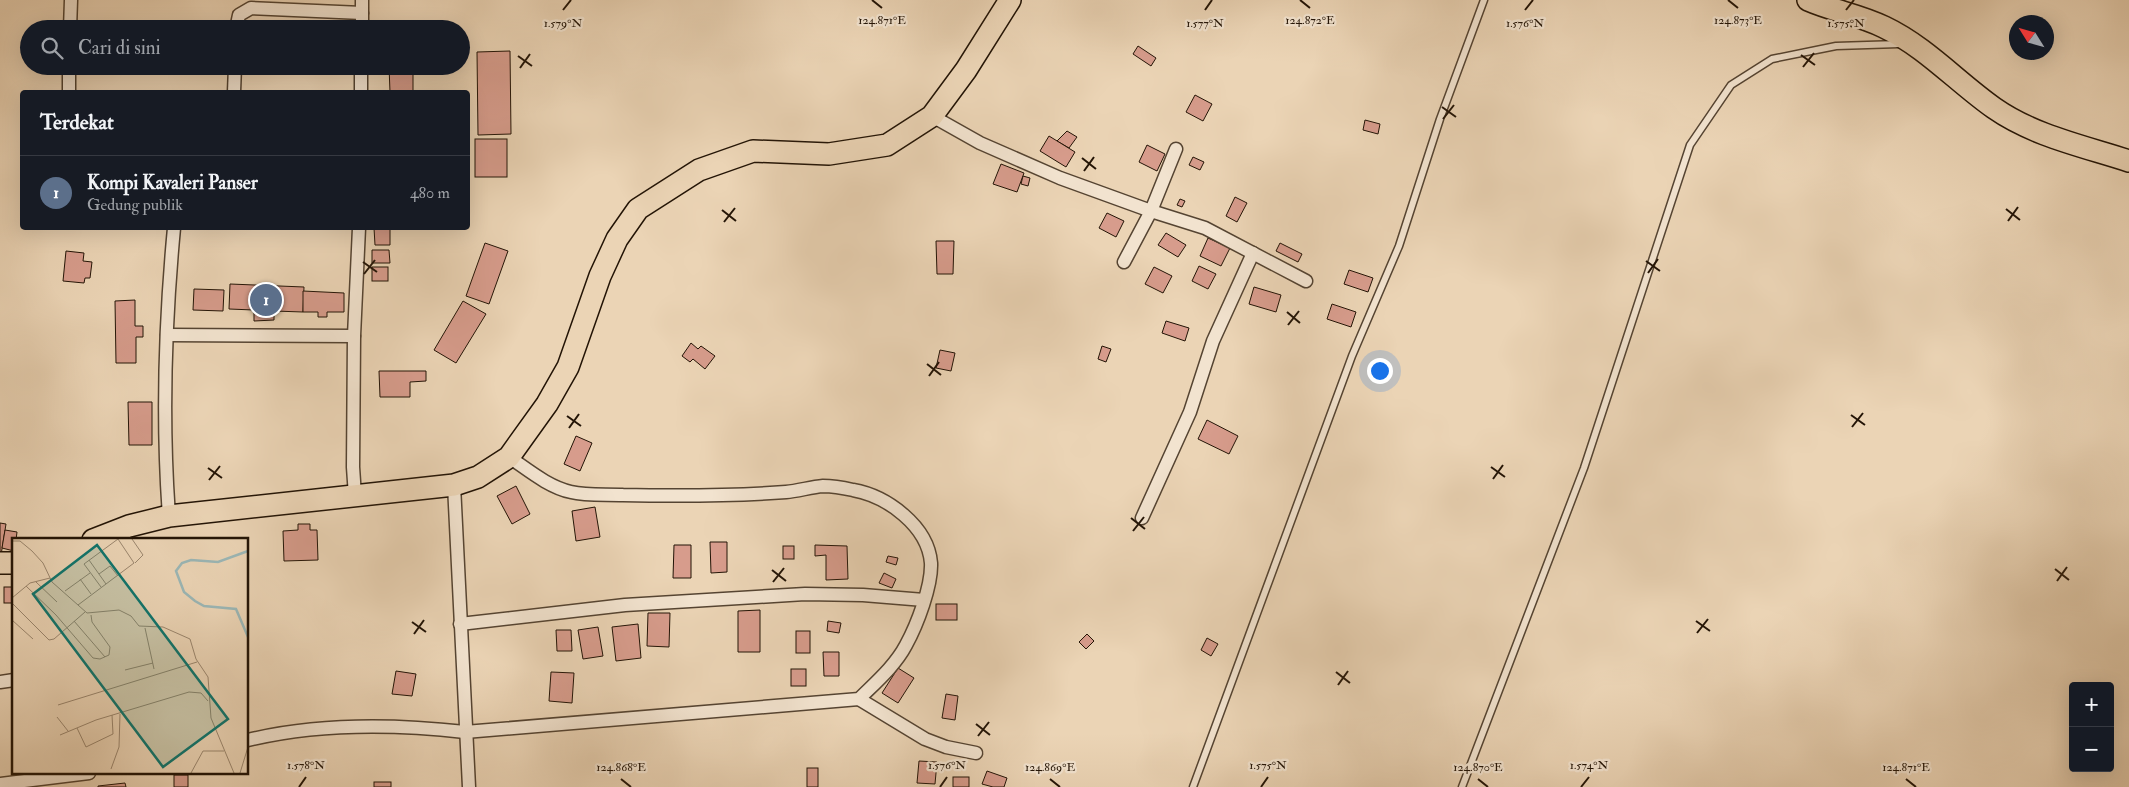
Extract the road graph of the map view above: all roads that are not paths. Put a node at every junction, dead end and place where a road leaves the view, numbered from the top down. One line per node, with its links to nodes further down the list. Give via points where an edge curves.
1 (71, 0): 7 (street)
2 (362, 0): 6 (street)
3 (1010, 0): 17 (highway, via 966,70)
4 (1484, 0): 43 (lane, via 1398,246 1352,356)
5 (1808, 0): 10 (highway, via 1884,27)
6 (362, 13): 8 (street, via 251,8 239,14); 9 (street)
7 (70, 20)
8 (238, 20)
9 (362, 20)
10 (1912, 43): 19 (highway, via 1994,108 2021,125); 44 (lane, via 1836,46 1772,59 1731,85 1690,145 1584,468)
11 (70, 75): 14 (street)
12 (235, 75): 15 (street)
13 (361, 75): 16 (street)
14 (69, 90)
15 (234, 90)
16 (361, 90)
17 (932, 116): 20 (street, via 980,143 1030,165); 28 (highway, via 887,145 829,154 753,152 723,160 699,170 638,209 614,246 600,276 568,367 547,404)
18 (1176, 149): 20 (street)
19 (2129, 161)
20 (1151, 212): 23 (street, via 1205,228); 24 (street)
21 (174, 230): 26 (street)
22 (359, 230): 27 (street)
23 (1253, 253): 25 (street); 32 (street, via 1213,341 1190,412)
24 (1124, 262)
25 (1306, 281)
26 (167, 335): 27 (street); 31 (street, via 165,461)
27 (354, 336): 30 (street)
28 (508, 457): 29 (highway, via 478,477); 34 (street, via 570,492 731,494 786,492 824,486 875,496 902,514 921,534 930,554 931,569)
29 (454, 485): 30 (highway); 35 (street)
30 (355, 496): 31 (highway)
31 (169, 516): 33 (highway)
32 (1142, 518)
33 (98, 538)
34 (924, 600): 35 (street, via 805,594 625,605); 36 (street, via 906,646 883,676)
35 (460, 624): 37 (street)
36 (859, 699): 37 (street); 39 (street, via 925,739)
37 (465, 732): 38 (street, via 414,726 359,727 301,731); 42 (street)
38 (249, 740)
39 (976, 753)
40 (81, 774): 41 (street)
41 (0, 784)
42 (470, 787)
43 (1193, 787)
44 (1462, 787)

